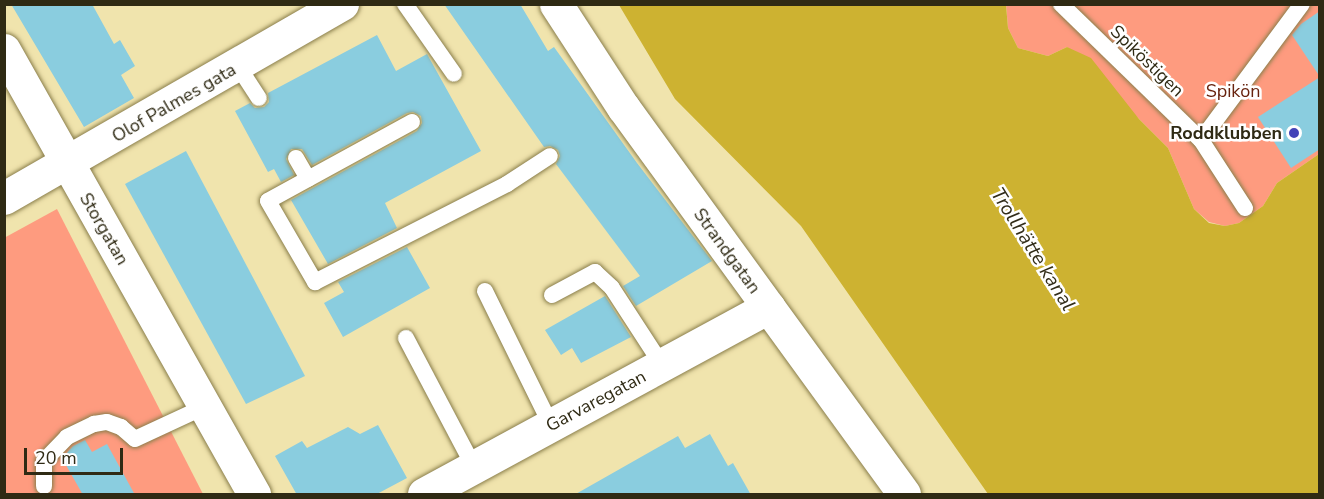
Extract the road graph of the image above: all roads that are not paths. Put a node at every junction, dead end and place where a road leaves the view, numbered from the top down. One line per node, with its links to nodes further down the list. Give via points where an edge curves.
1 (342, 4): 7 (street, Olof Palmes gata)
2 (405, 4): 8 (lane)
3 (556, 4): 20 (street, Strandgatan, via 614,113)
4 (1061, 4): 11 (lane, Spiköstigen)
5 (1302, 4): 11 (lane)
6 (4, 50): 14 (street, Storgatan)
7 (238, 66): 9 (lane); 14 (street, Olof Palmes gata)
8 (454, 74)
9 (259, 98)
10 (412, 122): 15 (lane)
11 (1201, 140): 17 (lane, Spiköstigen)
12 (550, 156): 15 (lane, via 507,184 315,282 268,201)
13 (296, 158): 15 (lane)
14 (67, 164): 16 (street, Olof Palmes gata); 23 (street, Storgatan)
15 (308, 179)
16 (4, 198)
17 (1245, 208)
18 (485, 291): 24 (lane)
19 (552, 295): 22 (lane, via 595,272 612,288)
20 (768, 307): 22 (street, Garvaregatan); 29 (street, Strandgatan)
21 (406, 338): 25 (lane)
22 (662, 365): 24 (street, Garvaregatan)
23 (204, 407): 26 (lane, via 135,439 107,422 67,437 44,461); 27 (street, Storgatan)
24 (551, 425): 25 (street, Garvaregatan)
25 (474, 467): 28 (street, Garvaregatan)
26 (44, 486)
27 (254, 495)
28 (424, 495)
29 (904, 495)

